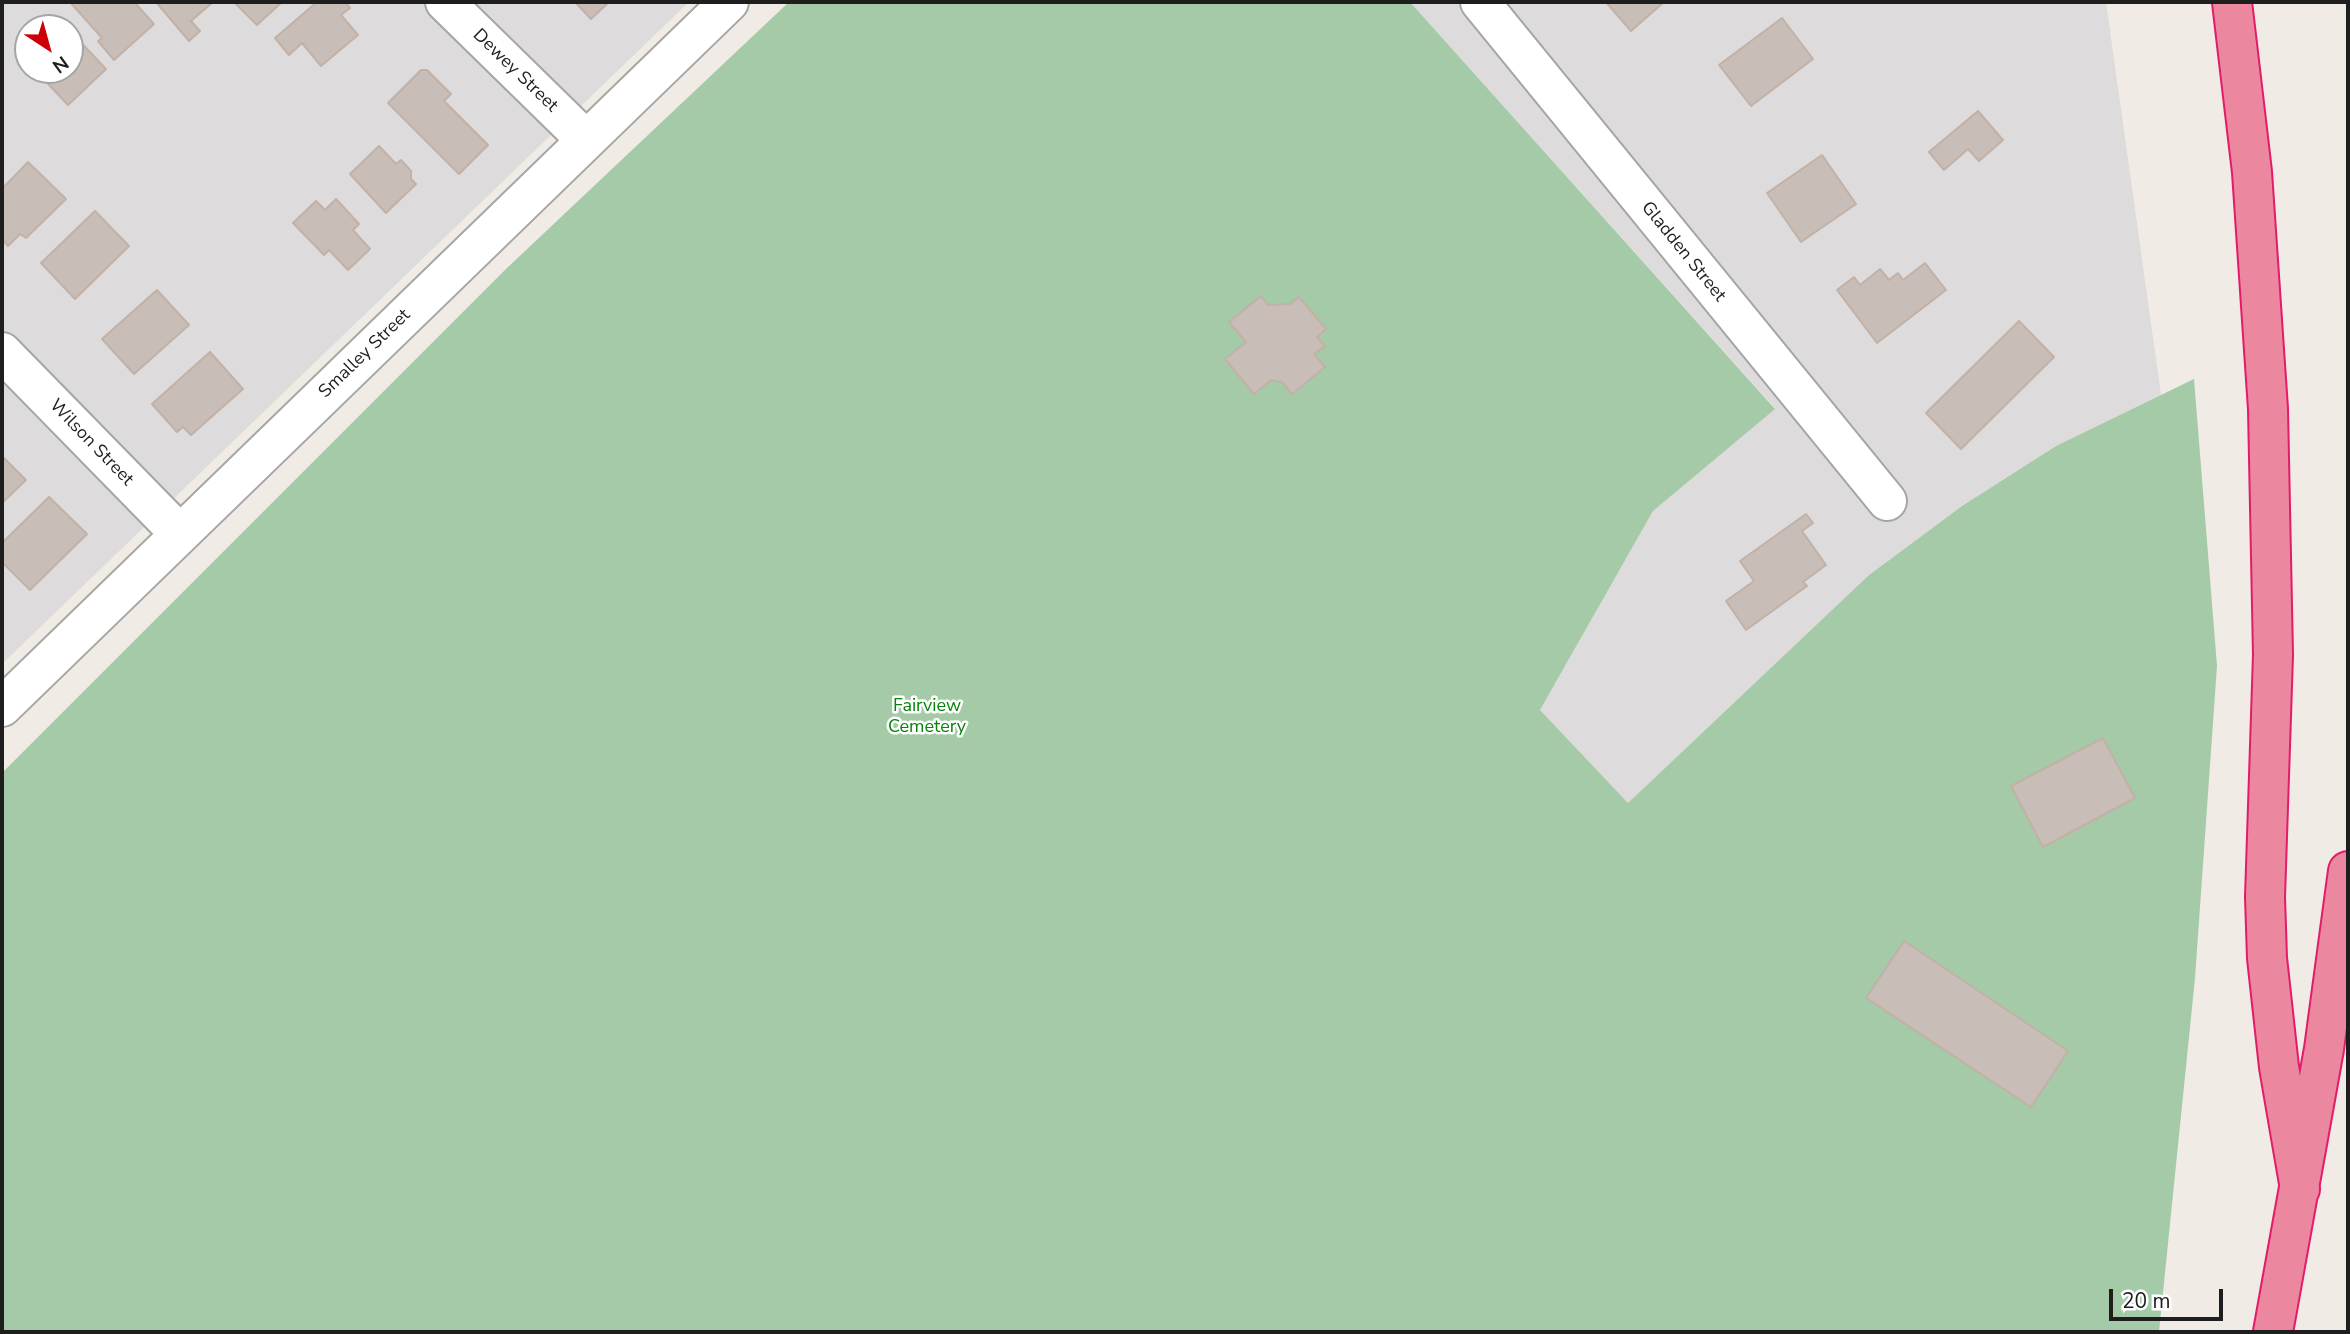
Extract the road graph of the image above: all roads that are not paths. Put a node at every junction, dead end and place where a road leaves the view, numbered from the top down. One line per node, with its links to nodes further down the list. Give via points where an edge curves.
1 (445, 2): 5 (street, Dewey Street)
2 (729, 2): 5 (street, Smalley Street)
3 (1479, 2): 7 (street, Gladden Street)
4 (2232, 2): 11 (highway, via 2252,172 2268,409 2273,655 2267,958 2279,1067)
5 (586, 140): 8 (street, Smalley Street)
6 (2, 352): 8 (street, Wilson Street)
7 (1887, 501)
8 (180, 534): 9 (street, Smalley Street)
9 (2, 707)
10 (2348, 871): 11 (highway)
11 (2300, 1189): 12 (highway)
12 (2273, 1332)

